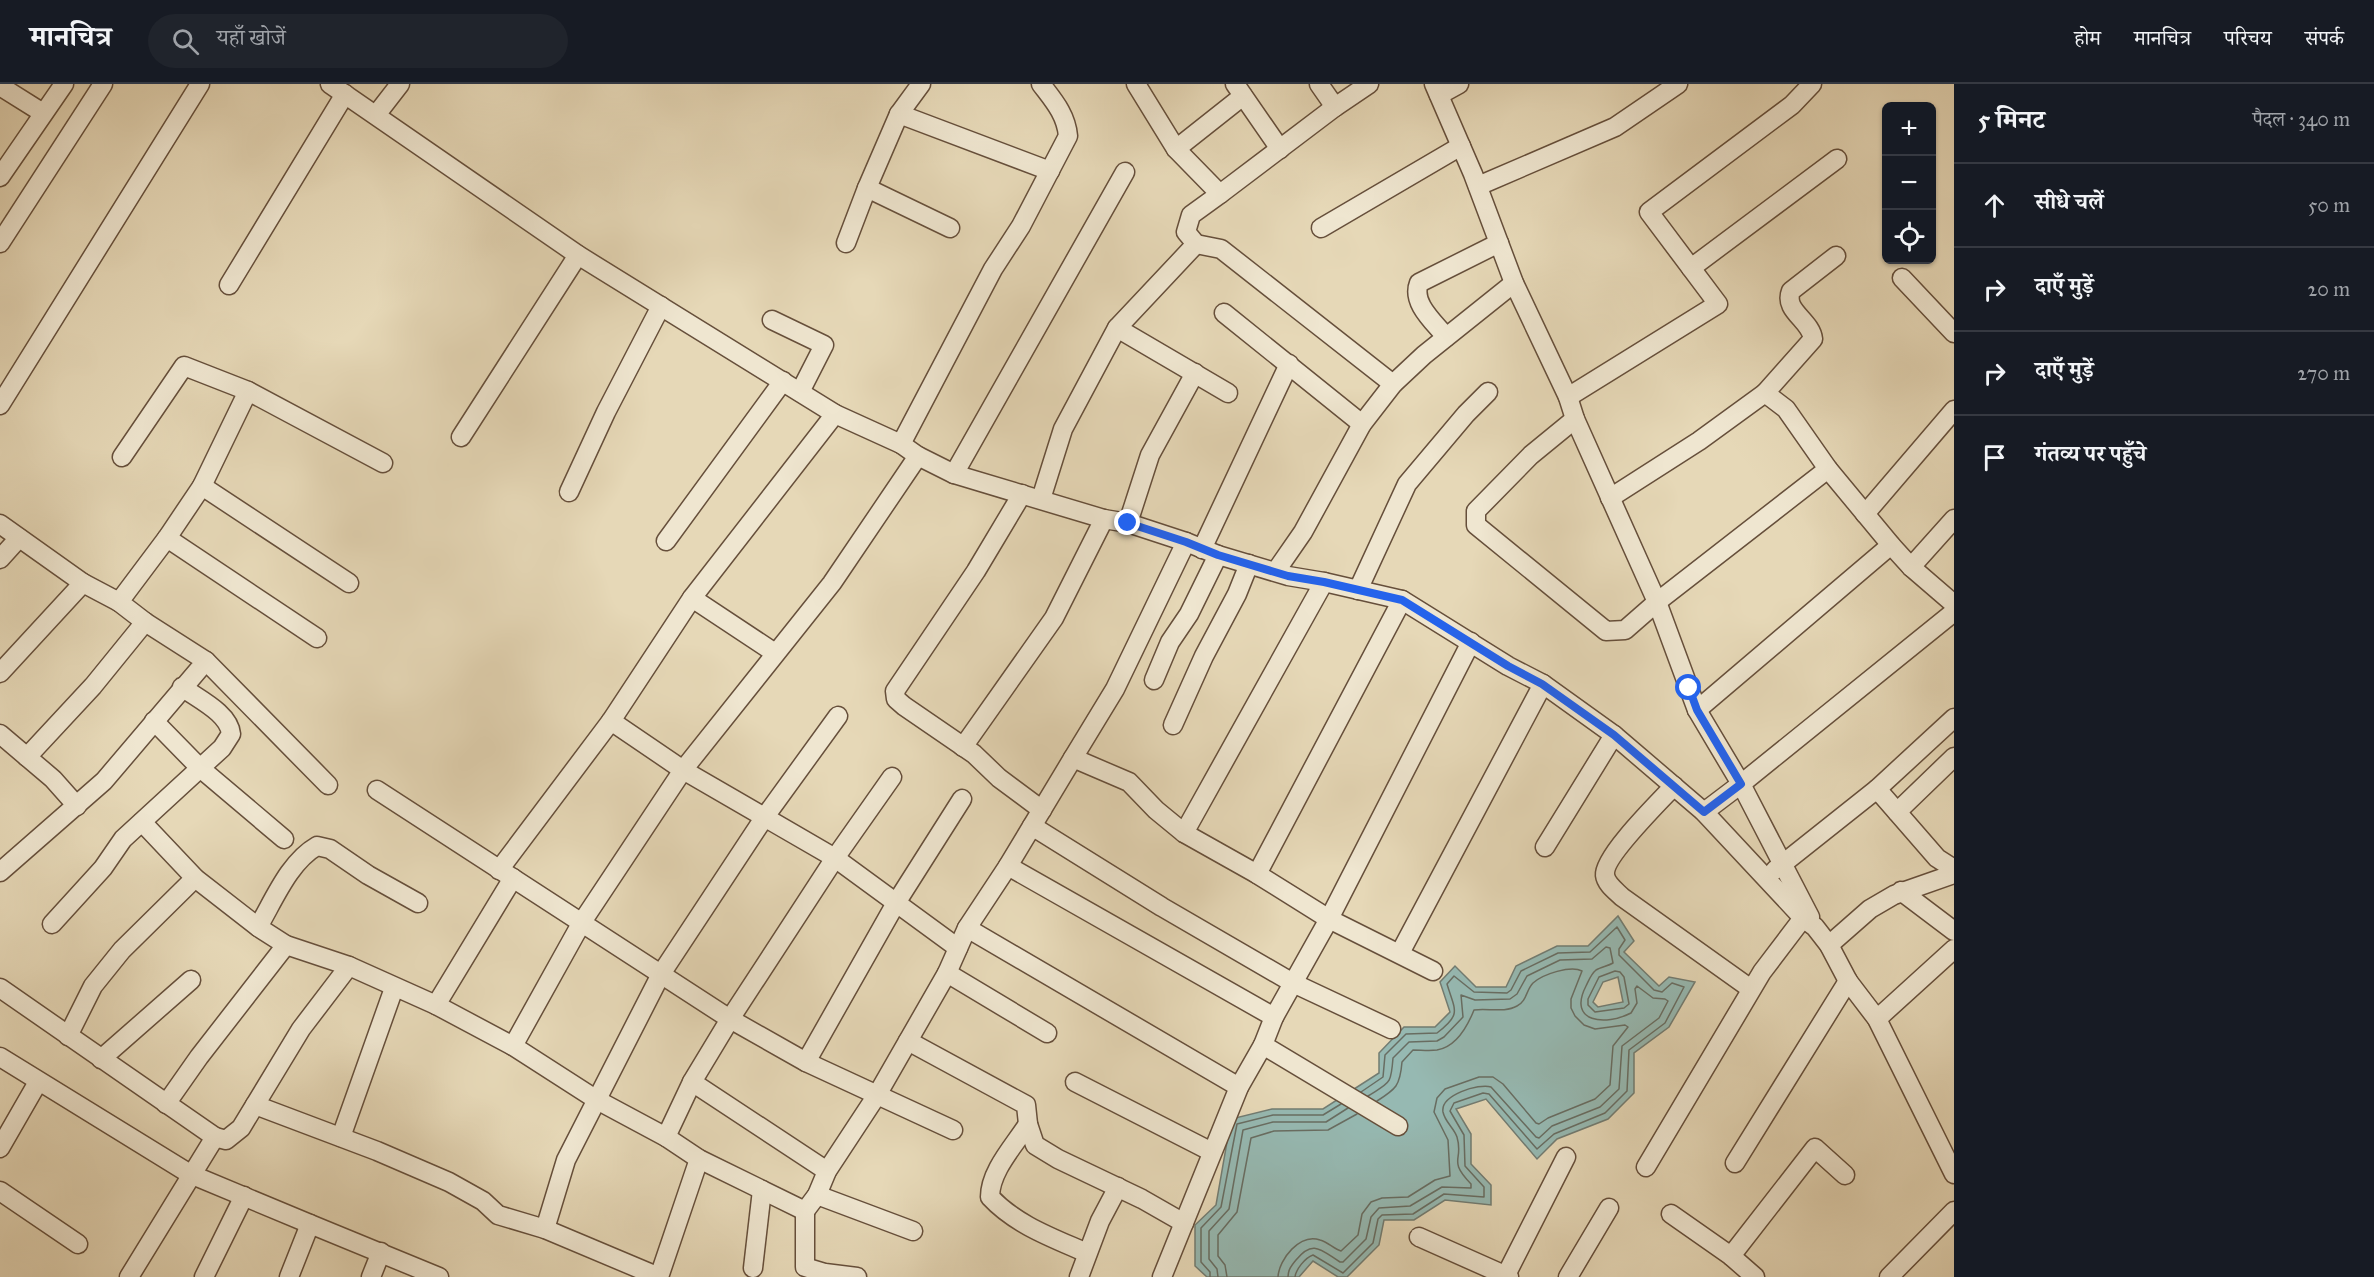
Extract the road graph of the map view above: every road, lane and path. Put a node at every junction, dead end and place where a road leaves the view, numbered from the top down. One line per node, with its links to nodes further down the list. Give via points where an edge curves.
1 (64, 84): 18 (street)
2 (103, 84): 33 (street)
3 (200, 84): 59 (street)
4 (400, 84): 20 (street)
5 (921, 84): 19 (street)
6 (1041, 84): 25 (street, via 1067,126 1068,136)
7 (1136, 84): 22 (street)
8 (1319, 84): 17 (street)
9 (1369, 84): 17 (street)
10 (1459, 84): 15 (street)
11 (1678, 84): 28 (street, via 1615,127)
12 (1812, 84): 39 (street, via 1792,105 1649,212)
13 (0, 86): 18 (street)
14 (344, 89): 20 (street); 42 (street)
15 (1437, 89): 21 (street)
16 (1239, 90): 22 (street); 23 (street)
17 (1335, 107): 23 (street)
18 (43, 113): 27 (street)
19 (899, 114): 25 (street); 29 (street)
20 (376, 115): 37 (street)
21 (1461, 146): 28 (street); 32 (street)
22 (1176, 149): 30 (street)
23 (1280, 149): 30 (street)
24 (1838, 159): 39 (street)
25 (1050, 171): 65 (street, via 993,269)
26 (1125, 172): 70 (street)
27 (0, 177)
28 (1478, 186): 35 (street)
29 (867, 188): 31 (street); 34 (street)
30 (1220, 194): 36 (street, via 1191,215 1186,232)
31 (950, 228)
32 (1321, 228)
33 (0, 243)
34 (846, 243)
35 (1498, 243): 41 (street); 48 (street, via 1419,283 1419,302)
36 (1196, 244): 46 (street); 52 (street, via 1221,249)
37 (578, 255): 43 (street); 64 (street)
38 (1836, 256): 57 (street, via 1791,291 1791,306 1813,332 1813,339)
39 (1691, 268): 58 (street, via 1718,304)
40 (1902, 278): 47 (street)
41 (1514, 284): 48 (street); 58 (street)
42 (229, 285)
43 (661, 306): 51 (street); 72 (street)
44 (1224, 313): 49 (street)
45 (772, 320): 54 (street, via 824,345)
46 (1117, 328): 50 (street); 75 (street, via 1064,429)
47 (1954, 333)
48 (1446, 338): 52 (street)
49 (1289, 364): 63 (street); 85 (street)
50 (1195, 373): 56 (street); 79 (street, via 1150,454)
51 (783, 381): 54 (street); 83 (street)
52 (1393, 384): 63 (street)
53 (248, 391): 67 (street, via 183,366); 68 (street); 71 (street)
54 (800, 392): 61 (street)
55 (1488, 392): 93 (street, via 1407,484)
56 (1228, 393)
57 (1765, 393): 69 (street, via 1786,409); 74 (street)
58 (1568, 397): 62 (street)
59 (0, 405)
60 (1954, 410): 76 (street)
61 (834, 414): 65 (street); 94 (street)
62 (1575, 419): 74 (street); 97 (street, via 1531,455 1476,512 1476,525 1606,631 1625,630)
63 (1362, 424): 89 (street, via 1303,532)
64 (461, 437)
65 (902, 444): 66 (street)
66 (918, 456): 70 (street); 103 (street, via 832,583)
67 (122, 457)
68 (382, 463)
69 (1827, 469): 76 (street); 97 (street)
70 (954, 474): 73 (street)
71 (202, 486): 82 (street); 92 (street)
72 (568, 492)
73 (1022, 494): 75 (street); 117 (street, via 976,571 895,691 904,706)
74 (1610, 498): 97 (street)
75 (1041, 500): 77 (street)
76 (1864, 514): 84 (street)
77 (1104, 519): 79 (street); 117 (street, via 1054,618)
78 (1954, 519): 88 (street)
79 (1128, 523): 85 (street)
80 (0, 524): 81 (street)
81 (19, 538): 86 (street); 91 (street)
82 (167, 538): 96 (street); 101 (street)
83 (666, 541)
84 (1891, 545): 88 (street); 109 (street)
85 (1202, 549): 87 (street); 106 (street, via 1189,614 1170,642); 120 (street)
86 (0, 559)
87 (1249, 564): 89 (street); 114 (street)
88 (1911, 567): 98 (street)
89 (1276, 571): 90 (street)
90 (1324, 582): 93 (street); 137 (street)
91 (83, 583): 96 (street); 105 (street)
92 (349, 583)
93 (1358, 590): 95 (street)
94 (692, 598): 103 (street); 113 (street)
95 (1402, 600): 102 (street); 146 (street)
96 (119, 602): 100 (street)
97 (1657, 602): 109 (street)
98 (1954, 604)
99 (1954, 612): 124 (street)
100 (145, 622): 104 (street); 118 (street)
101 (317, 638)
102 (1471, 642): 107 (street); 153 (street)
103 (775, 653): 122 (street)
104 (206, 662): 108 (street); 125 (street)
105 (0, 673)
106 (1154, 680)
107 (1542, 684): 116 (street); 164 (street)
108 (182, 687): 112 (street); 121 (street, via 231,727 222,748)
109 (1697, 710): 124 (street)
110 (838, 717): 134 (street)
111 (1954, 718): 127 (street)
112 (154, 721): 121 (street); 130 (street, via 104,781)
113 (611, 721): 122 (street); 145 (street)
114 (1173, 725)
115 (0, 734): 118 (street)
116 (1614, 735): 126 (street); 139 (street)
117 (963, 747): 131 (street)
118 (27, 757): 130 (street, via 53,778)
119 (1954, 757): 133 (street)
120 (1073, 758): 131 (street); 137 (street, via 1129,782)
121 (200, 768): 135 (street); 138 (street)
122 (683, 770): 134 (street); 154 (street)
123 (892, 777): 140 (street)
124 (1741, 784): 132 (street); 141 (street)
125 (328, 785)
126 (1674, 786): 132 (street); 174 (street, via 1607,864 1608,883)
127 (1877, 789): 133 (street); 141 (street)
128 (377, 790): 145 (street)
129 (962, 799): 152 (street)
130 (77, 806): 142 (street)
131 (1042, 810): 136 (street)
132 (1704, 812): 148 (street)
133 (1897, 812): 144 (street, via 1936,858)
134 (764, 818): 140 (street); 168 (street)
135 (142, 822): 149 (street); 156 (street)
136 (1032, 826): 143 (street); 171 (street)
137 (1184, 833): 146 (street)
138 (284, 839)
139 (1545, 847)
140 (835, 858): 152 (street); 178 (street)
141 (1784, 863): 148 (street); 155 (street)
142 (2, 865)
143 (1008, 866): 158 (street); 176 (street)
144 (1954, 869)
145 (506, 874): 154 (street); 175 (street)
146 (1257, 874): 153 (street)
147 (1954, 874): 150 (street)
148 (1765, 877): 155 (street)
149 (195, 878): 157 (street); 181 (street, via 122,950 93,986)
150 (1901, 891): 159 (street); 161 (street, via 1870,909)
151 (418, 903): 157 (street, via 330,849 317,846 297,863)
152 (896, 903): 162 (street); 187 (street)
153 (1329, 919): 164 (street); 171 (street)
154 (582, 922): 168 (street); 184 (street)
155 (1809, 922): 161 (street); 174 (street)
156 (52, 924)
157 (258, 927): 160 (street)
158 (967, 928): 162 (street); 191 (street)
159 (1954, 931)
160 (286, 945): 165 (street); 194 (street)
161 (1829, 945): 170 (street)
162 (958, 948): 167 (street)
163 (1954, 950): 177 (street)
164 (1400, 953): 166 (street)
165 (349, 966): 173 (street); 195 (street, via 301,1029)
166 (1433, 971)
167 (947, 973): 180 (street); 182 (street)
168 (661, 974): 178 (street); 193 (street)
169 (191, 980): 186 (street)
170 (1848, 981): 177 (street); 206 (street)
171 (1293, 983): 176 (street); 179 (street)
172 (0, 988): 181 (street)
173 (394, 988): 175 (street); 200 (street)
174 (1751, 989): 207 (street)
175 (436, 1005): 184 (street)
176 (1274, 1017): 183 (street)
177 (1877, 1018): 210 (street)
178 (730, 1019): 187 (street); 189 (street)
179 (1391, 1029)
180 (1047, 1033)
181 (68, 1036): 186 (street)
182 (908, 1041): 192 (street); 196 (street, via 1026,1105)
183 (1263, 1045): 191 (street); 197 (street)
184 (513, 1046): 193 (street)
185 (0, 1057): 188 (street)
186 (101, 1059): 194 (street)
187 (806, 1062): 192 (street)
188 (38, 1082): 202 (street); 209 (street)
189 (692, 1082): 201 (street); 208 (street)
190 (1075, 1082): 203 (street)
191 (1239, 1087): 203 (street)
192 (877, 1095): 198 (street); 208 (street)
193 (597, 1100): 201 (street); 223 (street, via 566,1161)
194 (166, 1104): 199 (street)
195 (255, 1105): 199 (street, via 233,1135 226,1140); 200 (street)
196 (1028, 1124): 212 (street, via 1035,1145); 228 (street, via 990,1186 990,1197 1034,1230)
197 (1398, 1126)
198 (954, 1130)
199 (215, 1137): 209 (street)
200 (340, 1137): 223 (street, via 449,1182 483,1201 498,1215)
201 (666, 1137): 205 (street)
202 (0, 1148)
203 (1212, 1152): 221 (street)
204 (1566, 1157): 233 (street)
205 (699, 1159): 213 (street); 223 (street, via 659,1277)
206 (1735, 1163)
207 (1646, 1167)
208 (827, 1172): 215 (street)
209 (190, 1174): 216 (street); 234 (street)
210 (1954, 1174)
211 (1845, 1175): 229 (street, via 1815,1148)
212 (1118, 1188): 221 (street); 228 (street)
213 (762, 1190): 218 (street); 230 (street)
214 (0, 1191): 226 (street)
215 (817, 1195): 218 (street); 224 (street)
216 (244, 1196): 222 (street); 235 (street)
217 (1609, 1208): 241 (street)
218 (805, 1211): 238 (street, via 805,1267)
219 (1954, 1211): 231 (street)
220 (1671, 1214): 229 (street)
221 (1184, 1223): 240 (street)
222 (310, 1224): 227 (street); 236 (street)
223 (545, 1229)
224 (913, 1231)
225 (1419, 1237): 233 (street)
226 (78, 1244)
227 (381, 1252): 232 (street); 237 (street)
228 (1087, 1253): 239 (street)
229 (1731, 1256): 242 (street)
230 (753, 1269)
231 (1895, 1275)
232 (435, 1276)
233 (1507, 1276)
234 (129, 1277)
235 (204, 1277)
236 (289, 1277)
237 (371, 1277)
238 (857, 1277)
239 (1079, 1277)
240 (1162, 1277)
241 (1568, 1277)
242 (1755, 1277)

